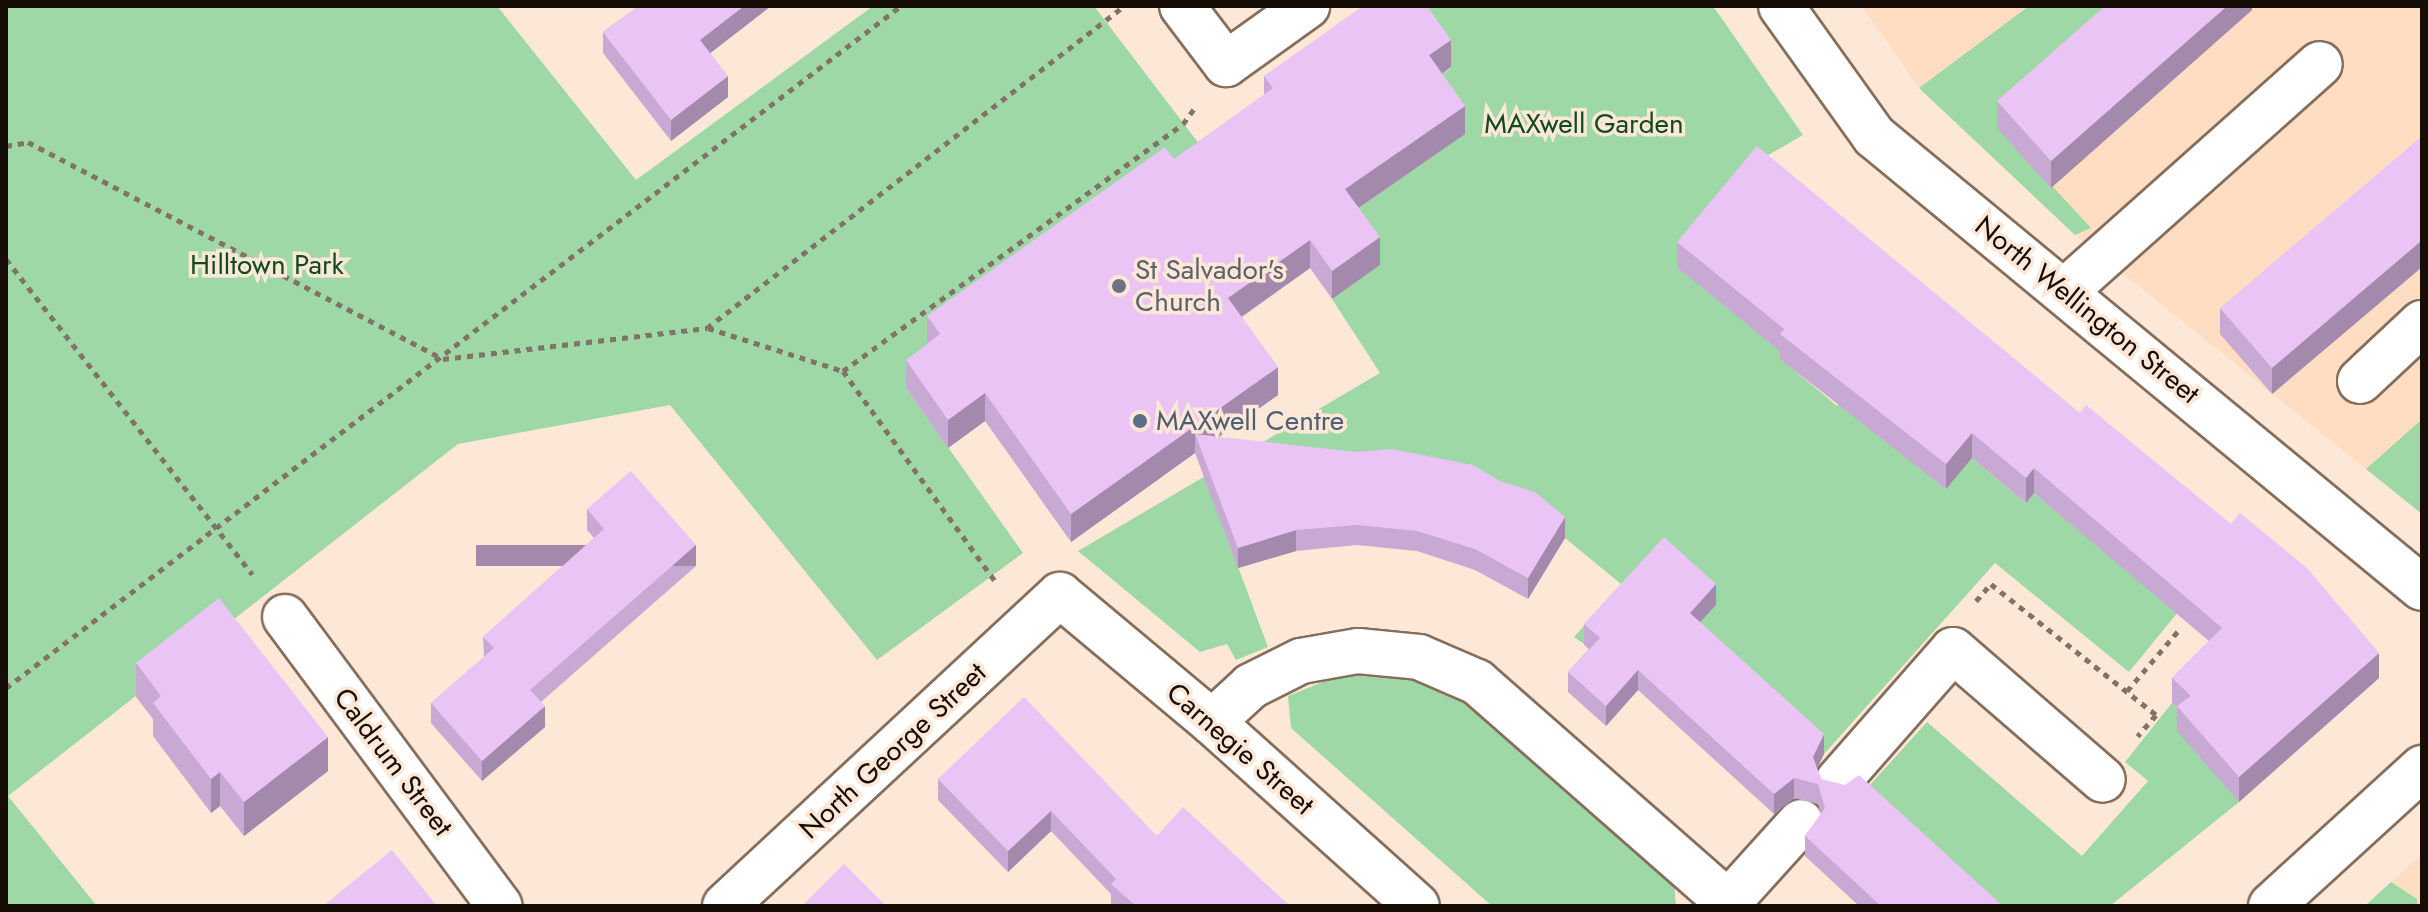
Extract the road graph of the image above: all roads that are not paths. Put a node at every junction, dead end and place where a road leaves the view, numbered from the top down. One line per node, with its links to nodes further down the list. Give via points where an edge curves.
1 (1182, 6): 2 (street, via 1226,64)
2 (1307, 6)
3 (1781, 6): 5 (street, North Wellington Street, via 1874,136)
4 (2320, 64): 5 (street)
5 (2065, 291): 8 (street, North Wellington Street)
6 (2422, 323): 7 (street)
7 (2360, 381)
8 (2422, 588)
9 (1060, 595): 11 (street, Carnegie Street); 18 (street, North George Street)
10 (285, 617): 17 (street, Caldrum Street)
11 (1212, 722): 16 (street, via 1251,686 1301,661 1358,651 1419,657 1477,682); 19 (street, Carnegie Street)
12 (2422, 768): 20 (street)
13 (2103, 780): 14 (street, via 1953,650)
14 (1838, 781)
15 (1801, 822): 16 (street)
16 (1728, 905)
17 (500, 906)
18 (725, 906)
19 (1417, 906)
20 (2271, 906)

